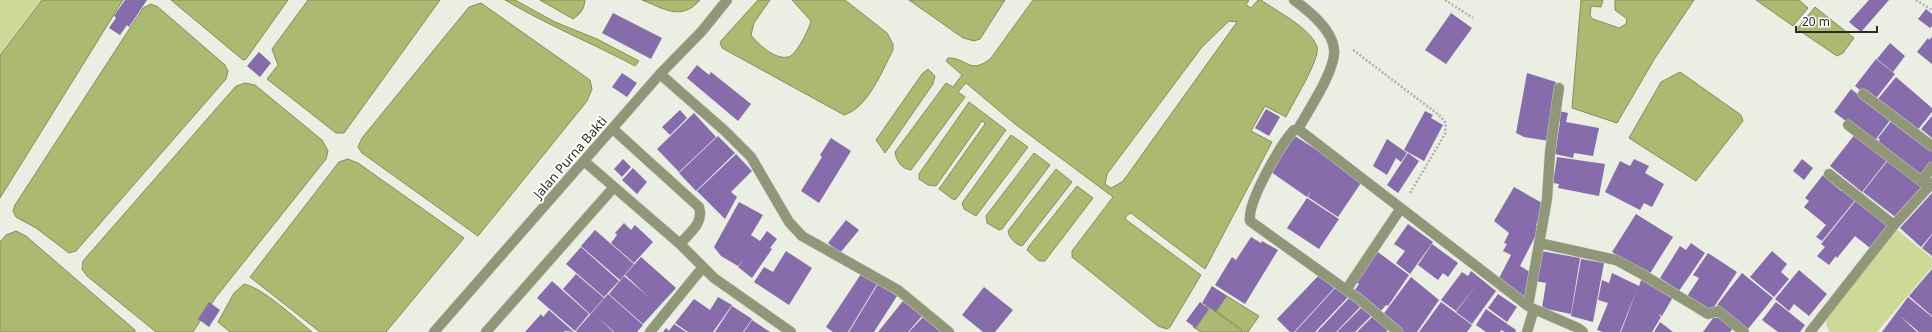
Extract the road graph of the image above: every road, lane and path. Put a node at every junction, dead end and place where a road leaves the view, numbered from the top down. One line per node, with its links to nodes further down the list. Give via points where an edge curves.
1 (727, 0): 8 (street, Jalan Purna Bakti, via 702,31)
2 (1294, 0): 13 (street, via 1326,29 1334,48 1332,65)
3 (1446, 0): 6 (path)
4 (1916, 0): 5 (path)
5 (1932, 10)
6 (1473, 18)
7 (1351, 48): 20 (path, via 1440,115 1446,124 1445,134)
8 (660, 74): 12 (street, Jalan Purna Bakti); 32 (street, via 725,130 751,157 789,222 802,236 898,290)
9 (1560, 88): 22 (street, via 1550,152 1547,199)
10 (1863, 94): 14 (street)
11 (1848, 125): 18 (street)
12 (613, 129): 15 (street, Jalan Purna Bakti); 23 (street, via 699,207 702,215 700,221)
13 (1298, 129): 20 (street); 25 (street, via 1292,132 1268,170 1251,208 1250,221)
14 (1932, 146)
15 (584, 161): 19 (street); 28 (street, Jalan Purna Bakti)
16 (1932, 167): 18 (street)
17 (1829, 174): 21 (street)
18 (1928, 184): 21 (street)
19 (614, 187): 23 (street); 29 (street)
20 (1401, 208): 25 (street); 26 (street)
21 (1894, 225): 27 (street)
22 (1539, 243): 26 (street); 36 (street, via 1616,260 1708,314 1718,311)
23 (680, 244): 24 (street)
24 (703, 267): 30 (street); 31 (street, via 714,278)
25 (1346, 290): 33 (street)
26 (1531, 308): 34 (street); 35 (street)
27 (1815, 330)
28 (434, 332)
29 (486, 332)
30 (650, 332)
31 (791, 332)
32 (949, 332)
33 (1398, 332)
34 (1527, 332)
35 (1584, 332)
36 (1744, 332)

